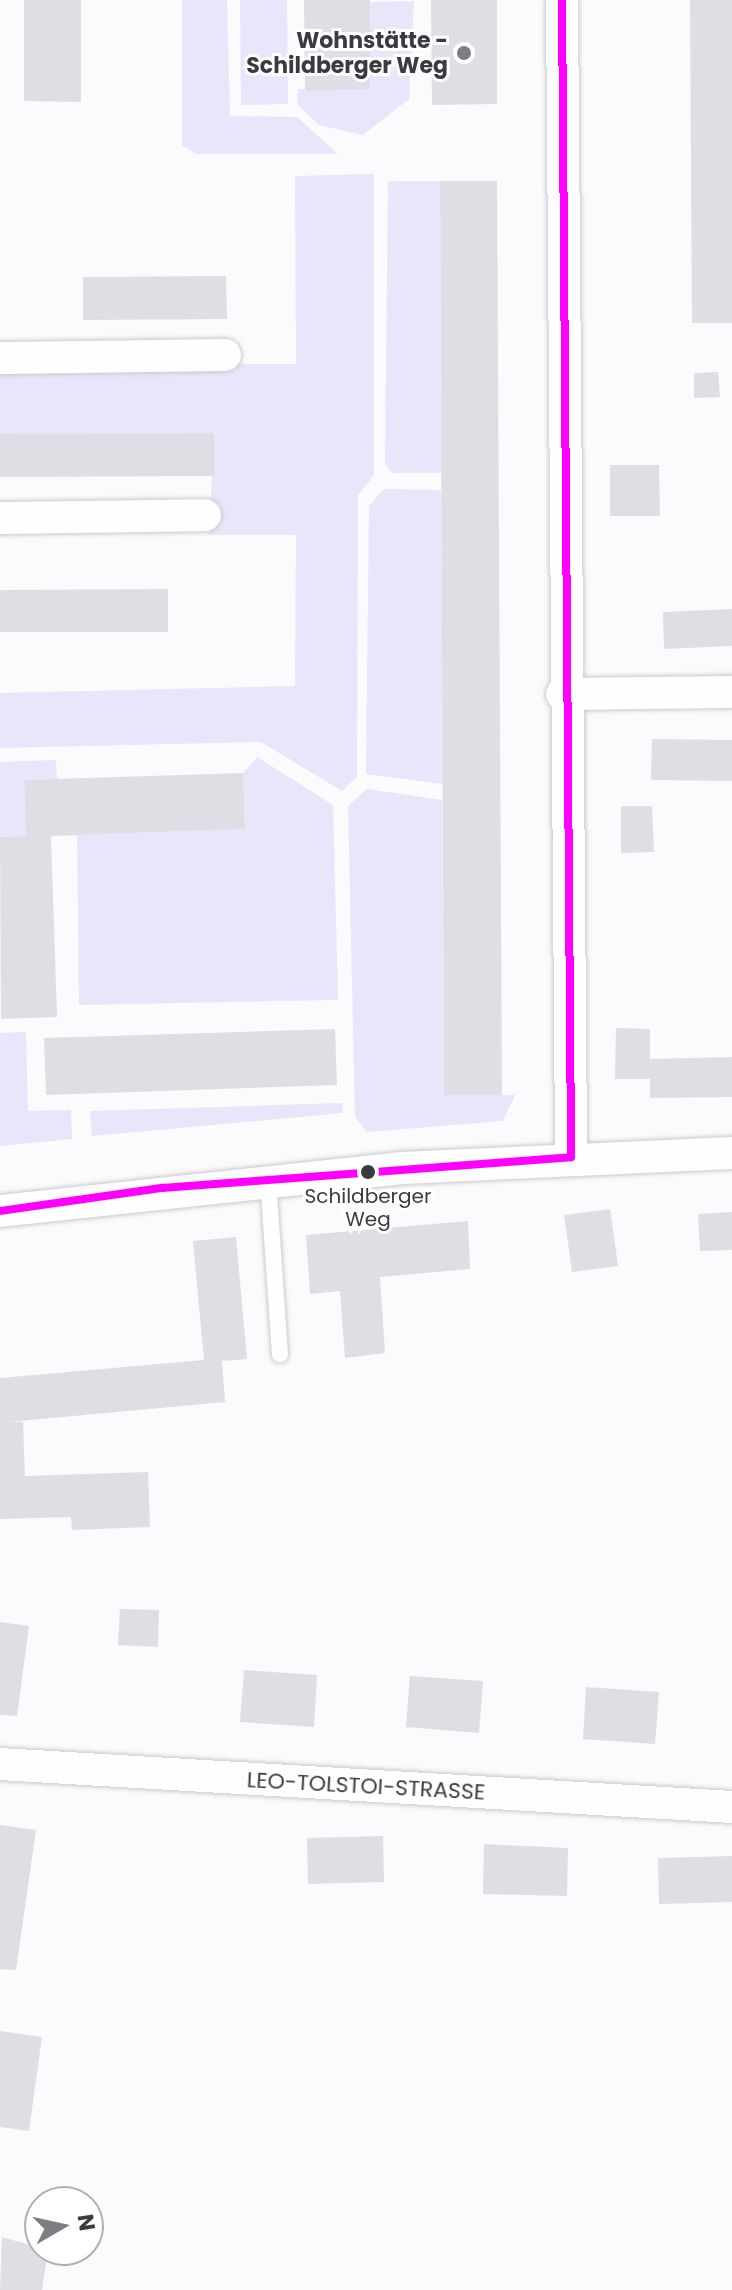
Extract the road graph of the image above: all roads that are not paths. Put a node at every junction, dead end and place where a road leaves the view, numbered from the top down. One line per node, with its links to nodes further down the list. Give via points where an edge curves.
1 (562, 0): 7 (street)
2 (225, 355): 3 (street)
3 (0, 358)
4 (205, 515): 5 (street)
5 (0, 518)
6 (732, 692): 7 (street)
7 (562, 694): 9 (street)
8 (732, 1153): 9 (street)
9 (571, 1157): 10 (street)
10 (268, 1179): 11 (street); 12 (lane)
11 (0, 1211)
12 (280, 1355)
13 (0, 1764): 14 (street, LEO-TOLSTOI-STRASSE)
14 (732, 1807)

